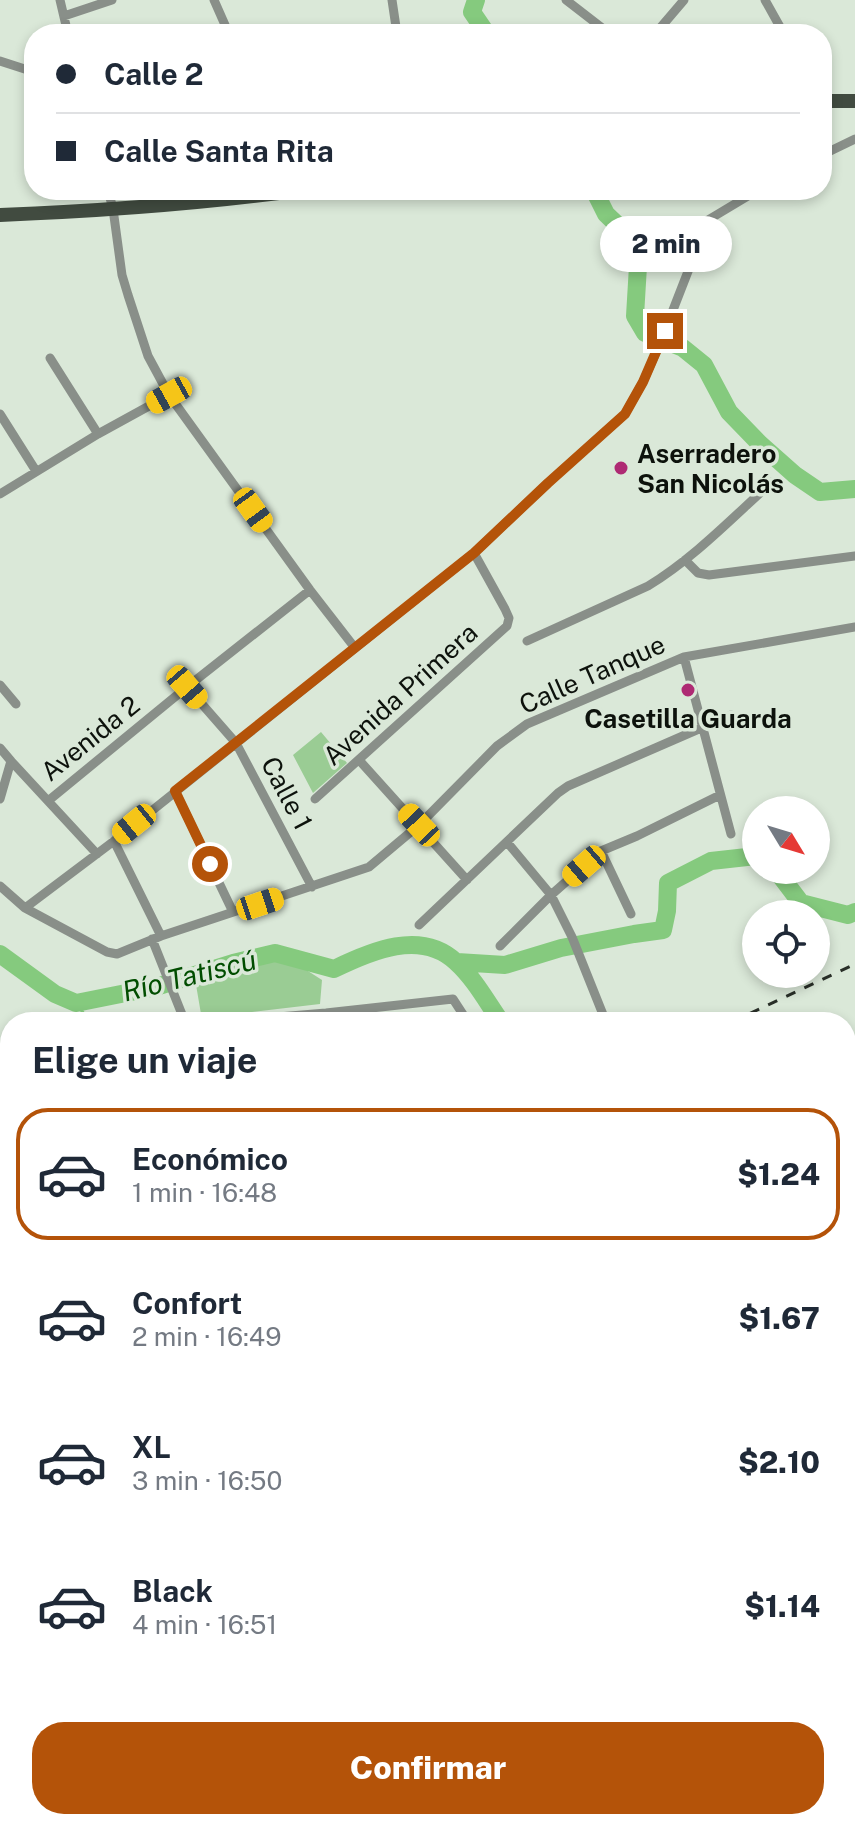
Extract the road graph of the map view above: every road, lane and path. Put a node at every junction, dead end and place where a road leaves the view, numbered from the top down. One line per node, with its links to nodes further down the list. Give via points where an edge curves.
1 (60, 0): 8 (street)
2 (112, 0): 8 (street)
3 (214, 0): 10 (street)
4 (392, 0): 11 (street)
5 (566, 0): 12 (street)
6 (684, 0): 13 (street)
7 (765, 0): 14 (street)
8 (64, 16): 9 (street)
9 (66, 24)
10 (225, 24)
11 (397, 24)
12 (597, 24)
13 (664, 24)
14 (778, 24)
15 (0, 61): 16 (street)
16 (24, 69)
17 (832, 101): 18 (main road)
18 (855, 101)
19 (855, 139): 20 (street)
20 (832, 150)
21 (111, 200): 24 (street)
22 (220, 200): 24 (main road)
23 (741, 200): 33 (street, via 708,220 659,346 625,414)
24 (113, 209): 25 (main road); 27 (street, via 128,295 148,356)
25 (0, 215)
26 (50, 358): 29 (street)
27 (169, 395): 29 (street); 36 (street)
28 (0, 414): 30 (street)
29 (98, 434): 30 (street)
30 (36, 471): 32 (street)
31 (772, 482): 35 (street)
32 (0, 494)
33 (474, 553): 39 (street); 48 (street, Avenida Primera, via 509,618 507,626)
34 (855, 556): 35 (street, via 709,575 698,573)
35 (685, 560): 38 (street, via 648,586)
36 (310, 590): 39 (street); 42 (street, Avenida 2)
37 (855, 627): 40 (street, Calle Tanque)
38 (527, 641)
39 (355, 648): 46 (street)
40 (684, 657): 45 (street); 55 (street, Calle Tanque, via 527,724 497,746)
41 (0, 685): 43 (street)
42 (187, 687): 46 (street, Calle 1); 54 (street, Avenida 2)
43 (16, 704)
44 (731, 715): 45 (street)
45 (703, 727): 51 (street); 58 (street, via 568,786)
46 (236, 743): 50 (street); 63 (street, Calle 1)
47 (0, 748): 49 (street)
48 (359, 760): 53 (street, Avenida Primera); 55 (street)
49 (11, 761): 52 (street); 54 (street)
50 (175, 791): 57 (street); 66 (street)
51 (720, 795): 56 (street); 59 (street)
52 (0, 799)
53 (315, 799)
54 (48, 801): 60 (street)
55 (419, 825): 61 (street); 63 (street, Calle Tanque, via 369,867)
56 (731, 834)
57 (114, 841): 60 (street); 69 (street)
58 (507, 842): 61 (street); 64 (street)
59 (601, 851): 64 (street); 67 (street)
60 (97, 854): 65 (street)
61 (467, 880): 68 (street)
62 (0, 886): 65 (street, Calle Tanque)
63 (312, 887): 66 (street, Calle Tanque)
64 (551, 895): 70 (street); 74 (street)
65 (25, 908): 69 (street, Calle Tanque, via 107,952 117,954)
66 (233, 912): 69 (street, Calle Tanque)
67 (631, 914)
68 (419, 925)
69 (157, 937): 71 (street)
70 (500, 946)
71 (181, 1012)
72 (367, 1012): 73 (street, via 453,999)
73 (461, 1012)
74 (602, 1012)

